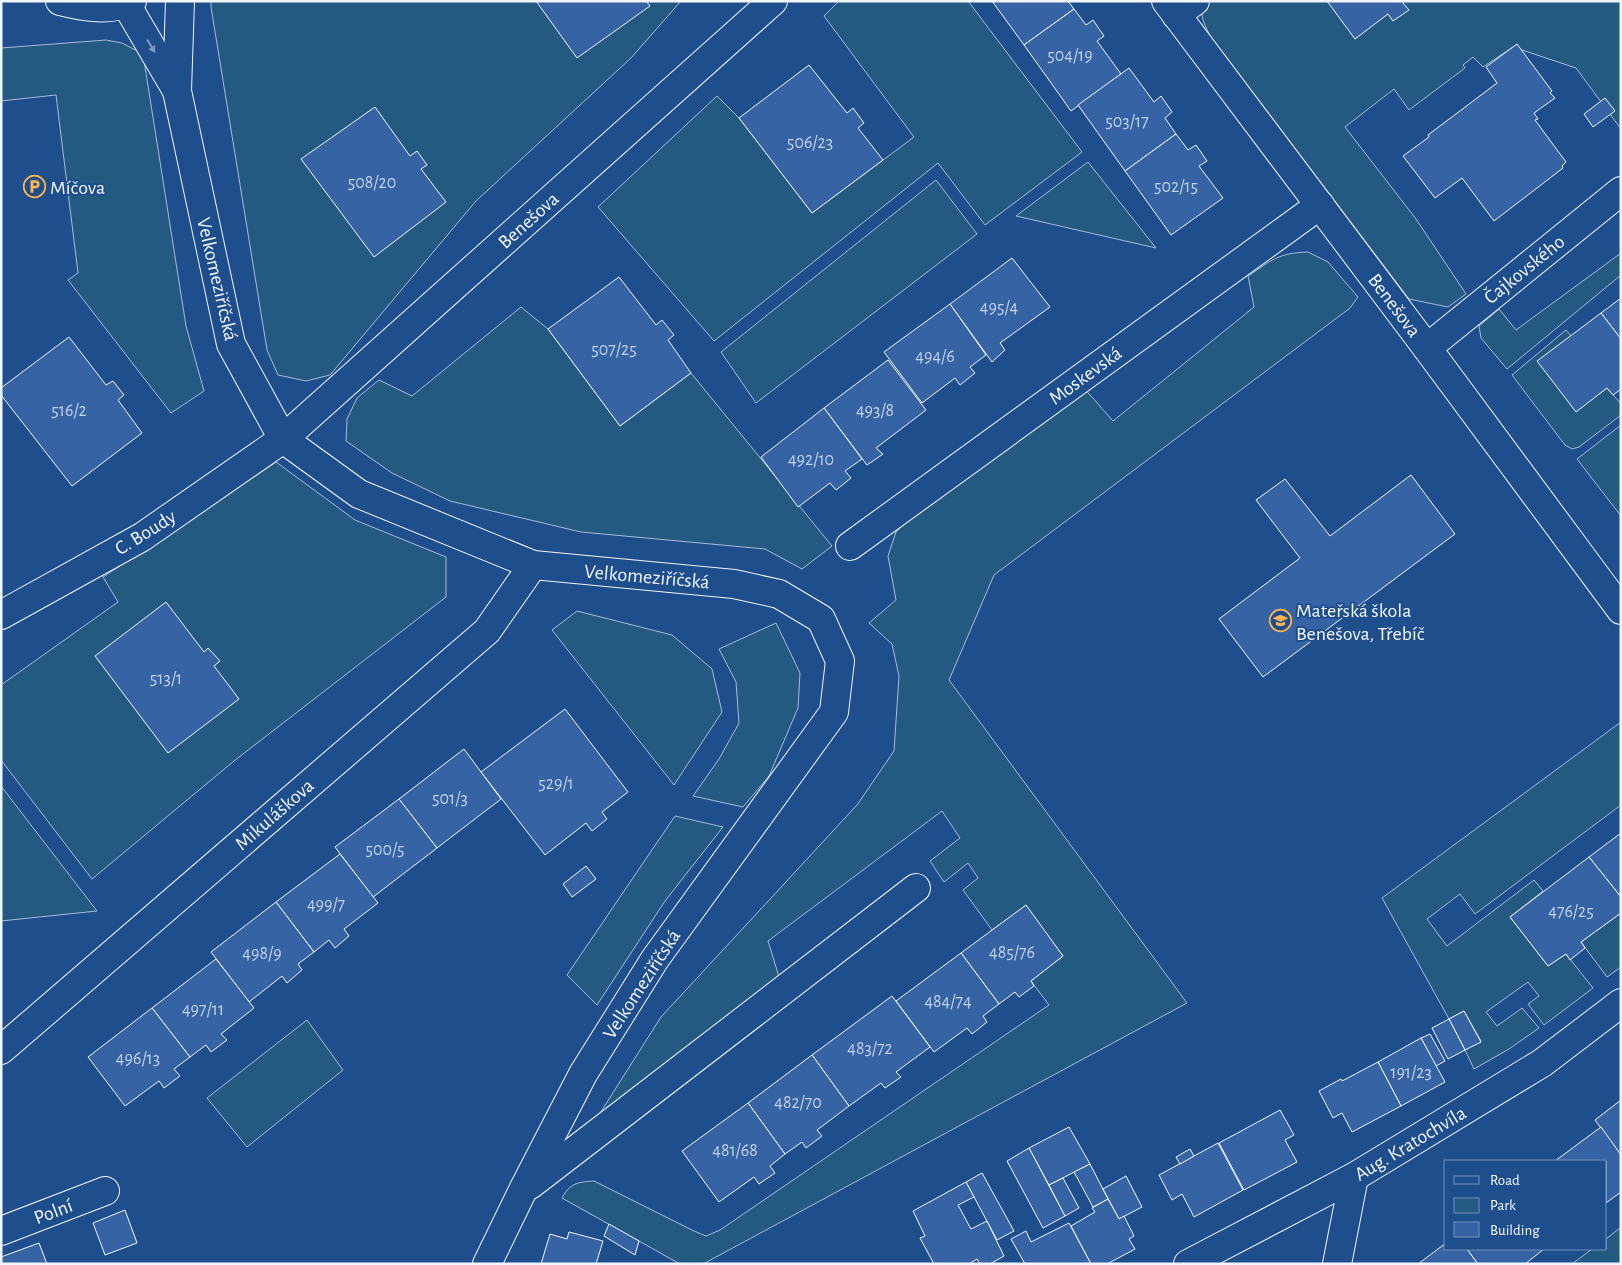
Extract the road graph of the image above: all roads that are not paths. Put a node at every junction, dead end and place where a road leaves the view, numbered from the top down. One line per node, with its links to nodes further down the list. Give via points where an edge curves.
1 (60, 1): 4 (street, via 91,8)
2 (180, 1): 6 (street, Velkomeziříčská)
3 (773, 1): 10 (street, Benešova)
4 (129, 3): 6 (street, one-way to 6)
5 (1179, 6): 8 (street, Benešova)
6 (178, 91): 10 (street, Velkomeziříčská, via 231,344)
7 (1621, 191): 9 (street, Čajkovského)
8 (1320, 205): 9 (street, Benešova); 11 (street, Moskevská)
9 (1427, 348): 13 (street, Benešova)
10 (283, 439): 12 (street, Velkomeziříčská, via 359,494); 14 (street, C. Boudy, via 142,536)
11 (850, 546)
12 (532, 565): 17 (street, Mikuláškova, via 487,631); 19 (street, Velkomeziříčská, via 734,584 779,594 821,619 840,661 834,712 655,959 583,1074)
13 (1621, 610)
14 (1, 615)
15 (916, 888): 19 (street, Velkomeziříčská)
16 (1621, 1003): 18 (street, Aug. Kratochvíla, via 1542,1063)
17 (1, 1050)
18 (1354, 1177): 23 (street, Aug. Kratochvíla); 24 (street)
19 (523, 1190): 22 (street, Velkomeziříčská)
20 (106, 1191): 21 (street, Polní)
21 (1, 1231)
22 (487, 1264)
23 (1188, 1264)
24 (1337, 1264)

